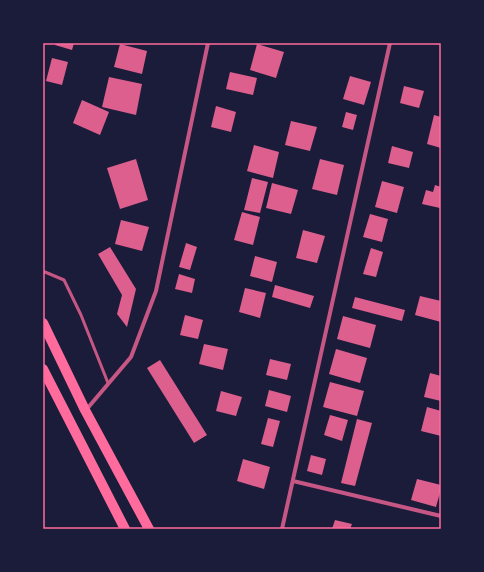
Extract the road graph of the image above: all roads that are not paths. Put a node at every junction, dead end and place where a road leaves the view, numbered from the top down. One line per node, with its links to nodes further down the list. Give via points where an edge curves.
1 (208, 43): 6 (street, via 156,291 131,357)
2 (390, 43): 8 (street)
3 (43, 272): 6 (lane, via 64,280)
4 (43, 323): 7 (highway)
5 (43, 369): 10 (highway)
6 (108, 383): 7 (street)
7 (85, 410): 11 (highway)
8 (293, 481): 9 (street); 12 (street)
9 (441, 516)
10 (125, 529)
11 (149, 529)
12 (282, 529)

